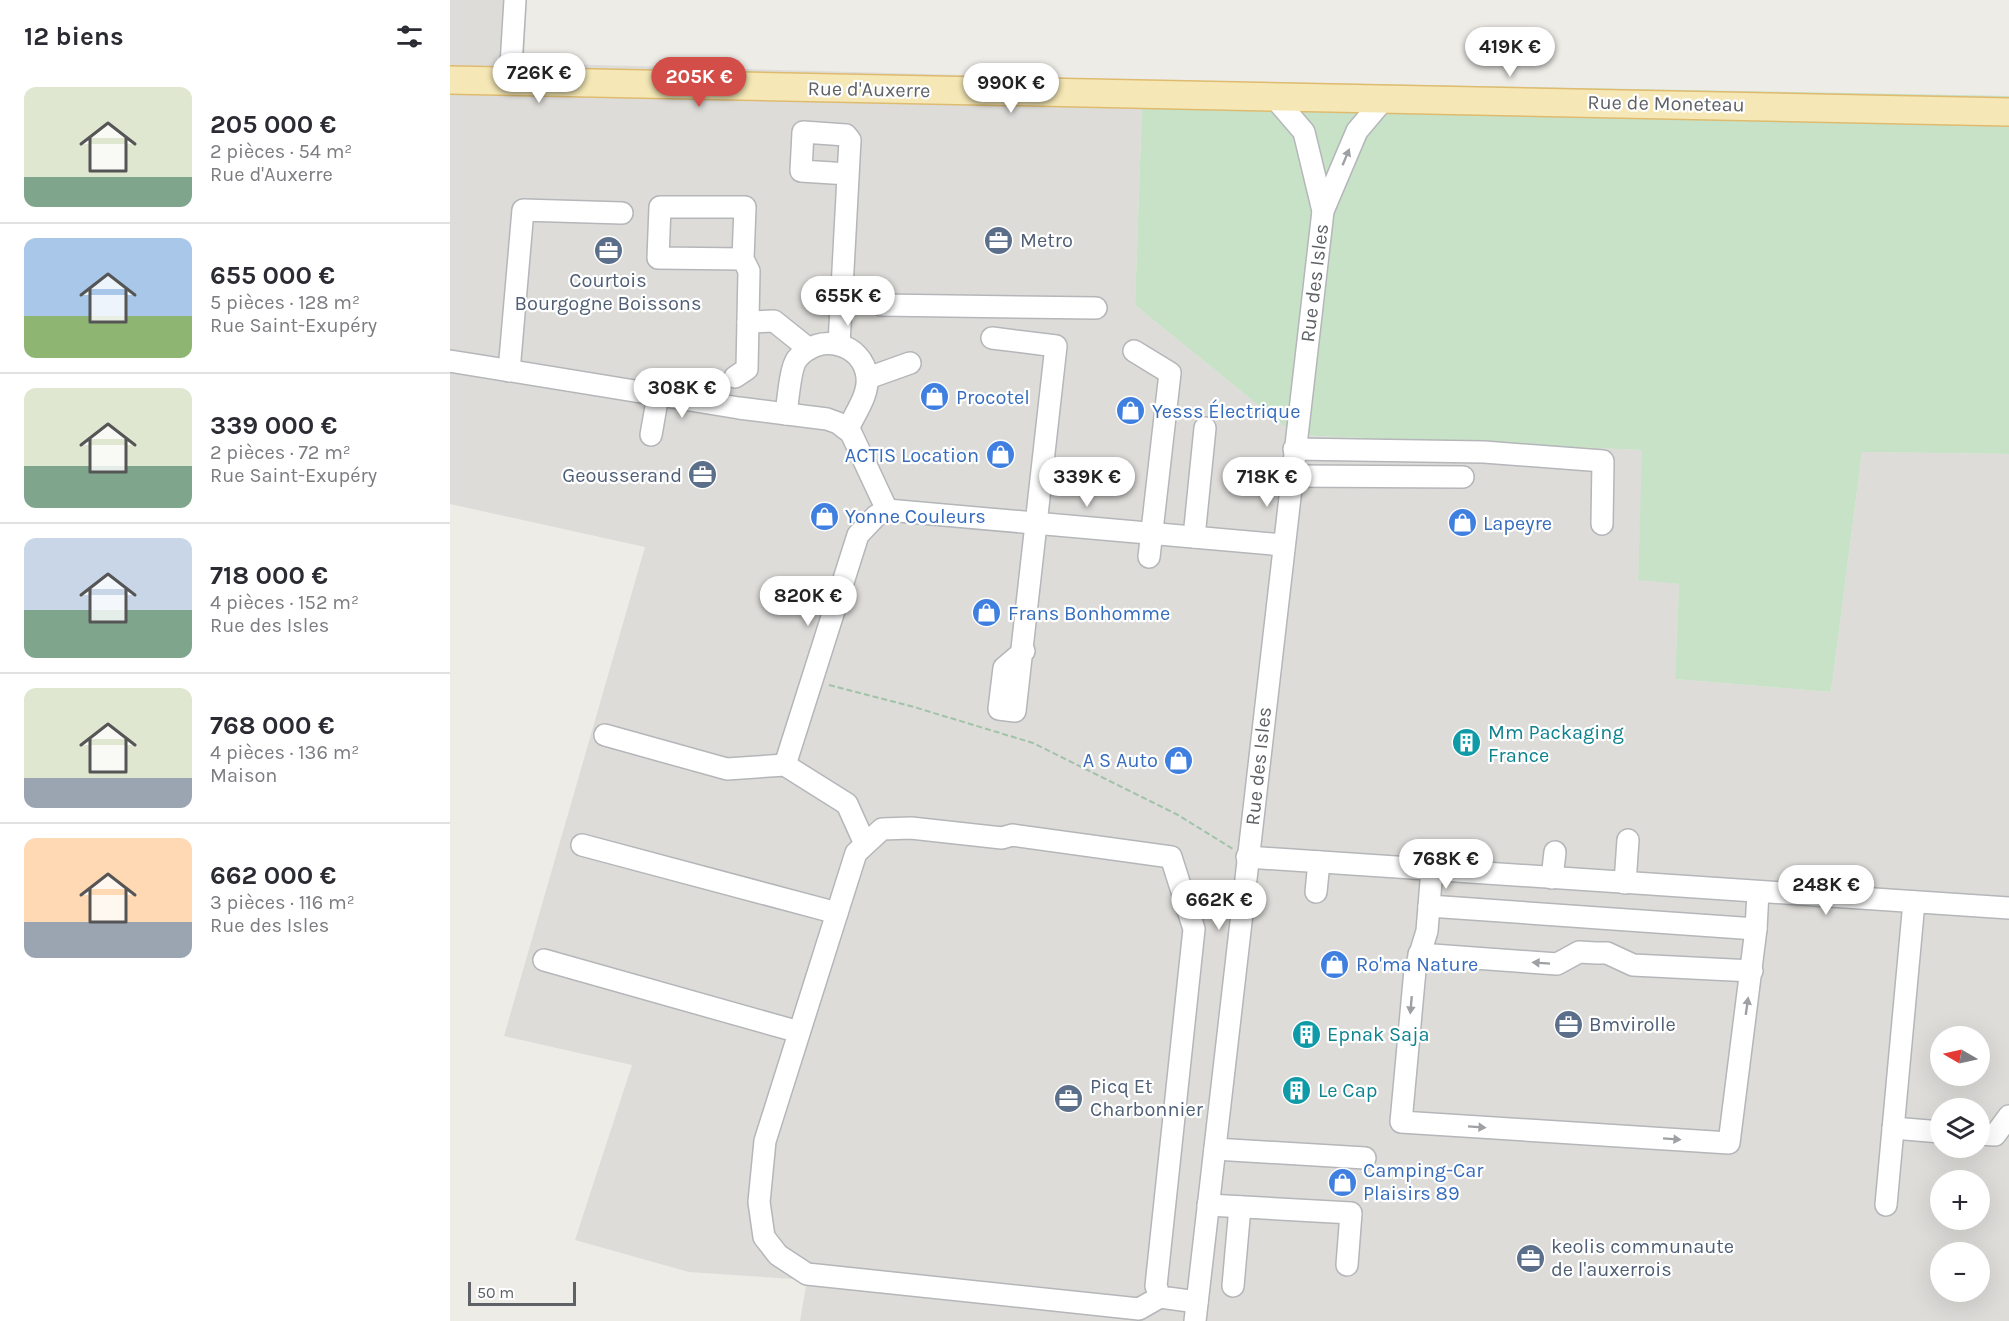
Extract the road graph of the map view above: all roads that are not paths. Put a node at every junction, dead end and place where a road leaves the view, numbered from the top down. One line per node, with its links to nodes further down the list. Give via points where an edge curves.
1 (515, 0): 3 (street)
2 (450, 80): 3 (main road, Rue d'Auxerre)
3 (510, 81): 4 (main road, Rue d'Auxerre)
4 (1274, 98): 5 (main road, Rue d'Auxerre); 9 (street, Rue des Isles)
5 (1336, 98): 6 (main road, Rue de Moneteau); 8 (street); 9 (street)
6 (1384, 99): 7 (main road, Rue de Moneteau); 8 (street, Rue des Isles)
7 (2009, 112)
8 (1357, 131): 11 (street, Rue des Isles, one-way to 8)
9 (1304, 132): 11 (street, Rue des Isles)
10 (848, 174): 18 (street)
11 (1323, 211): 31 (street, Rue des Isles)
12 (622, 213): 23 (street, via 524,210)
13 (743, 259): 13 (street, via 745,207 660,207 658,258); 16 (street, via 749,271)
14 (880, 305): 15 (street)
15 (1096, 308)
16 (748, 322): 19 (street, via 774,321); 24 (street, via 747,369)
17 (992, 339): 35 (street, via 1056,346)
18 (839, 344): 19 (street); 25 (street, via 859,357)
19 (809, 349): 27 (street, via 796,360)
20 (1134, 351): 37 (street, via 1170,373)
21 (450, 361): 23 (street)
22 (910, 363): 25 (street)
23 (509, 371): 26 (street)
24 (735, 377)
25 (868, 378): 28 (street, via 866,392)
26 (658, 395): 27 (street); 30 (street)
27 (787, 404): 28 (street, via 827,419)
28 (850, 422): 34 (street)
29 (1205, 428): 38 (street)
30 (651, 435)
31 (1294, 449): 32 (street, Rue des Isles); 36 (street, via 1484,452 1603,461)
32 (1291, 476): 33 (street); 39 (street, Rue des Isles)
33 (1463, 477)
34 (882, 513): 35 (street); 43 (street, via 858,535)
35 (1036, 523): 37 (street); 41 (street)
36 (1602, 524)
37 (1152, 533): 38 (street); 40 (street)
38 (1194, 537): 39 (street)
39 (1282, 545): 48 (street, Rue des Isles)
40 (1149, 557)
41 (1024, 651)
42 (605, 735): 43 (street, via 726,769)
43 (785, 765): 45 (street, via 847,804)
44 (1628, 840): 52 (street)
45 (865, 844): 58 (street, via 856,853); 75 (street, via 882,829 911,828 1002,838 1012,835 1171,857 1194,929 1156,1286)
46 (582, 845): 58 (street)
47 (1555, 852): 51 (street)
48 (1247, 857): 49 (street); 68 (street, Rue des Isles, via 1226,1124)
49 (1319, 862): 50 (street); 53 (street)
50 (1432, 869): 51 (street); 56 (street)
51 (1552, 878): 52 (street)
52 (1625, 883): 54 (street)
53 (1316, 892)
54 (1758, 892): 55 (street); 59 (street)
55 (1914, 902): 57 (street); 65 (street)
56 (1429, 906): 59 (street); 60 (street)
57 (2009, 908)
58 (837, 913): 63 (street)
59 (1756, 929): 62 (street)
60 (1419, 954): 62 (street, one-way to 60, via 1633,965 1596,952 1579,952 1557,964); 62 (street, one-way to 62, via 1414,970 1401,1122 1729,1143)
61 (544, 960): 63 (street)
62 (1752, 971)
63 (799, 1032): 75 (street, via 765,1141 759,1202 764,1237 778,1255 807,1274 1139,1309)
64 (2009, 1116): 67 (street, via 1995,1135)
65 (1893, 1128): 66 (street); 71 (street)
66 (1930, 1131)
67 (1990, 1135)
68 (1215, 1149): 69 (street); 70 (street, Rue des Isles)
69 (1365, 1158)
70 (1208, 1205): 72 (street); 76 (street, Rue des Isles)
71 (1886, 1205)
72 (1240, 1207): 73 (street, via 1351,1213); 74 (street)
73 (1347, 1265)
74 (1233, 1286)
75 (1160, 1297): 76 (street)
76 (1196, 1311)

